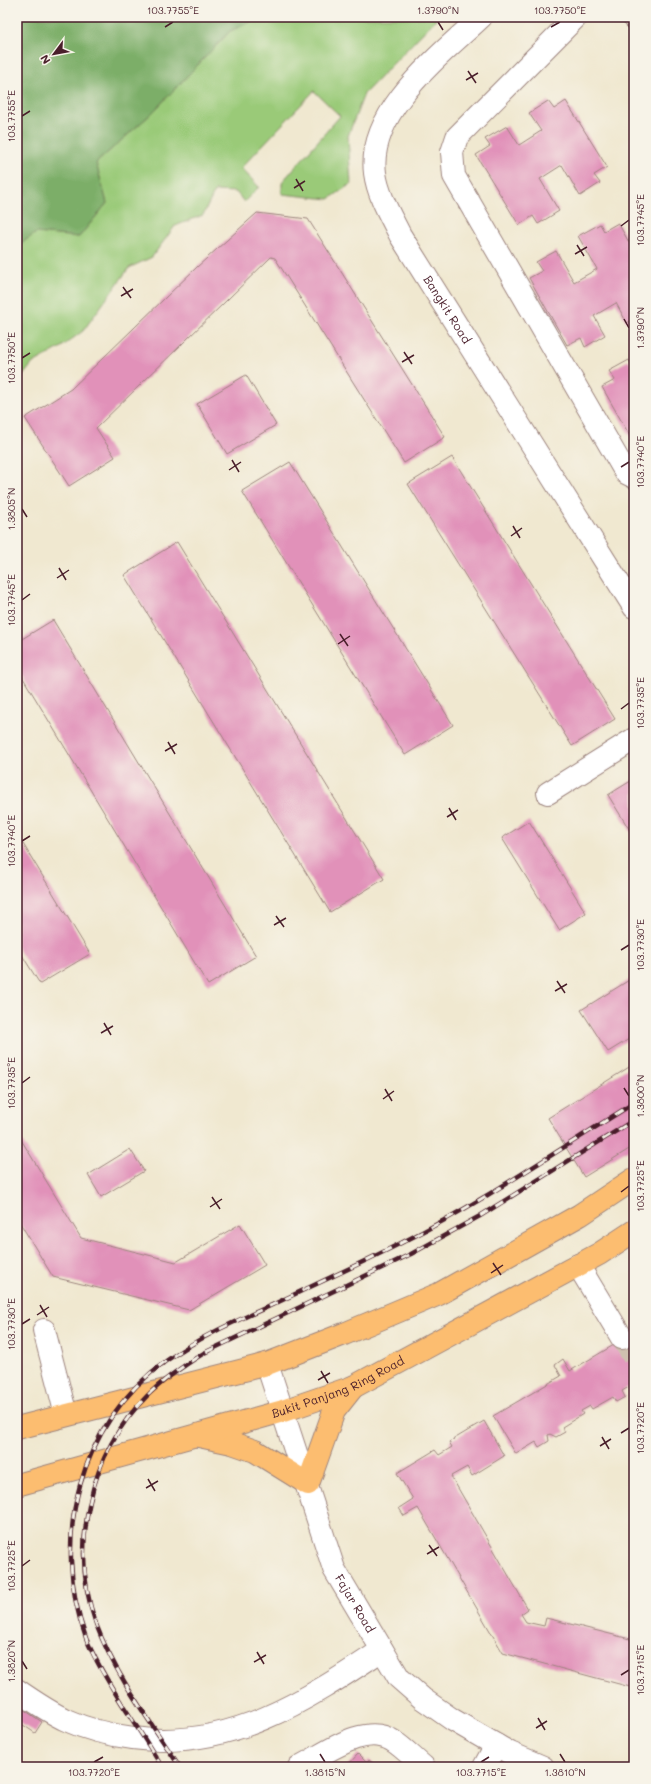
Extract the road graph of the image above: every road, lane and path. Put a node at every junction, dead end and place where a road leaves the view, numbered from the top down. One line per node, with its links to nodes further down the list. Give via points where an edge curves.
1 (481, 17): 4 (street, Bangkit Road, via 410,85 389,113 376,146 375,172 382,201 400,235)
2 (576, 17): 3 (street, via 457,137 452,152 454,176 626,473)
3 (634, 477)
4 (634, 607)
5 (634, 739): 6 (street)
6 (548, 793)
7 (634, 1179): 12 (main road, via 580,1215 439,1294)
8 (634, 1231): 9 (main road, Bukit Panjang Ring Road)
9 (578, 1265): 11 (street); 13 (main road, Bukit Panjang Ring Road)
10 (44, 1330): 15 (street)
11 (622, 1338)
12 (268, 1364): 14 (street, Fajar Road); 15 (main road)
13 (353, 1387): 14 (main road, Bukit Panjang Ring Road); 18 (main road, via 334,1411)
14 (283, 1411): 17 (main road, Bukit Panjang Ring Road); 18 (street, Fajar Road)
15 (66, 1415): 16 (main road)
16 (17, 1428)
17 (195, 1435): 18 (main road, via 255,1451); 19 (main road, Bukit Panjang Ring Road)
18 (308, 1484): 20 (street, Fajar Road, via 334,1569)
19 (17, 1485)
20 (382, 1650): 21 (street, via 282,1712 244,1727 192,1739 152,1740 111,1735 67,1720); 22 (street, Fajar Road, via 399,1678 423,1700)
21 (17, 1690)
22 (496, 1745): 25 (street); 26 (street, Fajar Road)
23 (299, 1767): 24 (street, via 354,1738 365,1735 384,1736)
24 (424, 1767)
25 (484, 1767)
26 (543, 1767)

